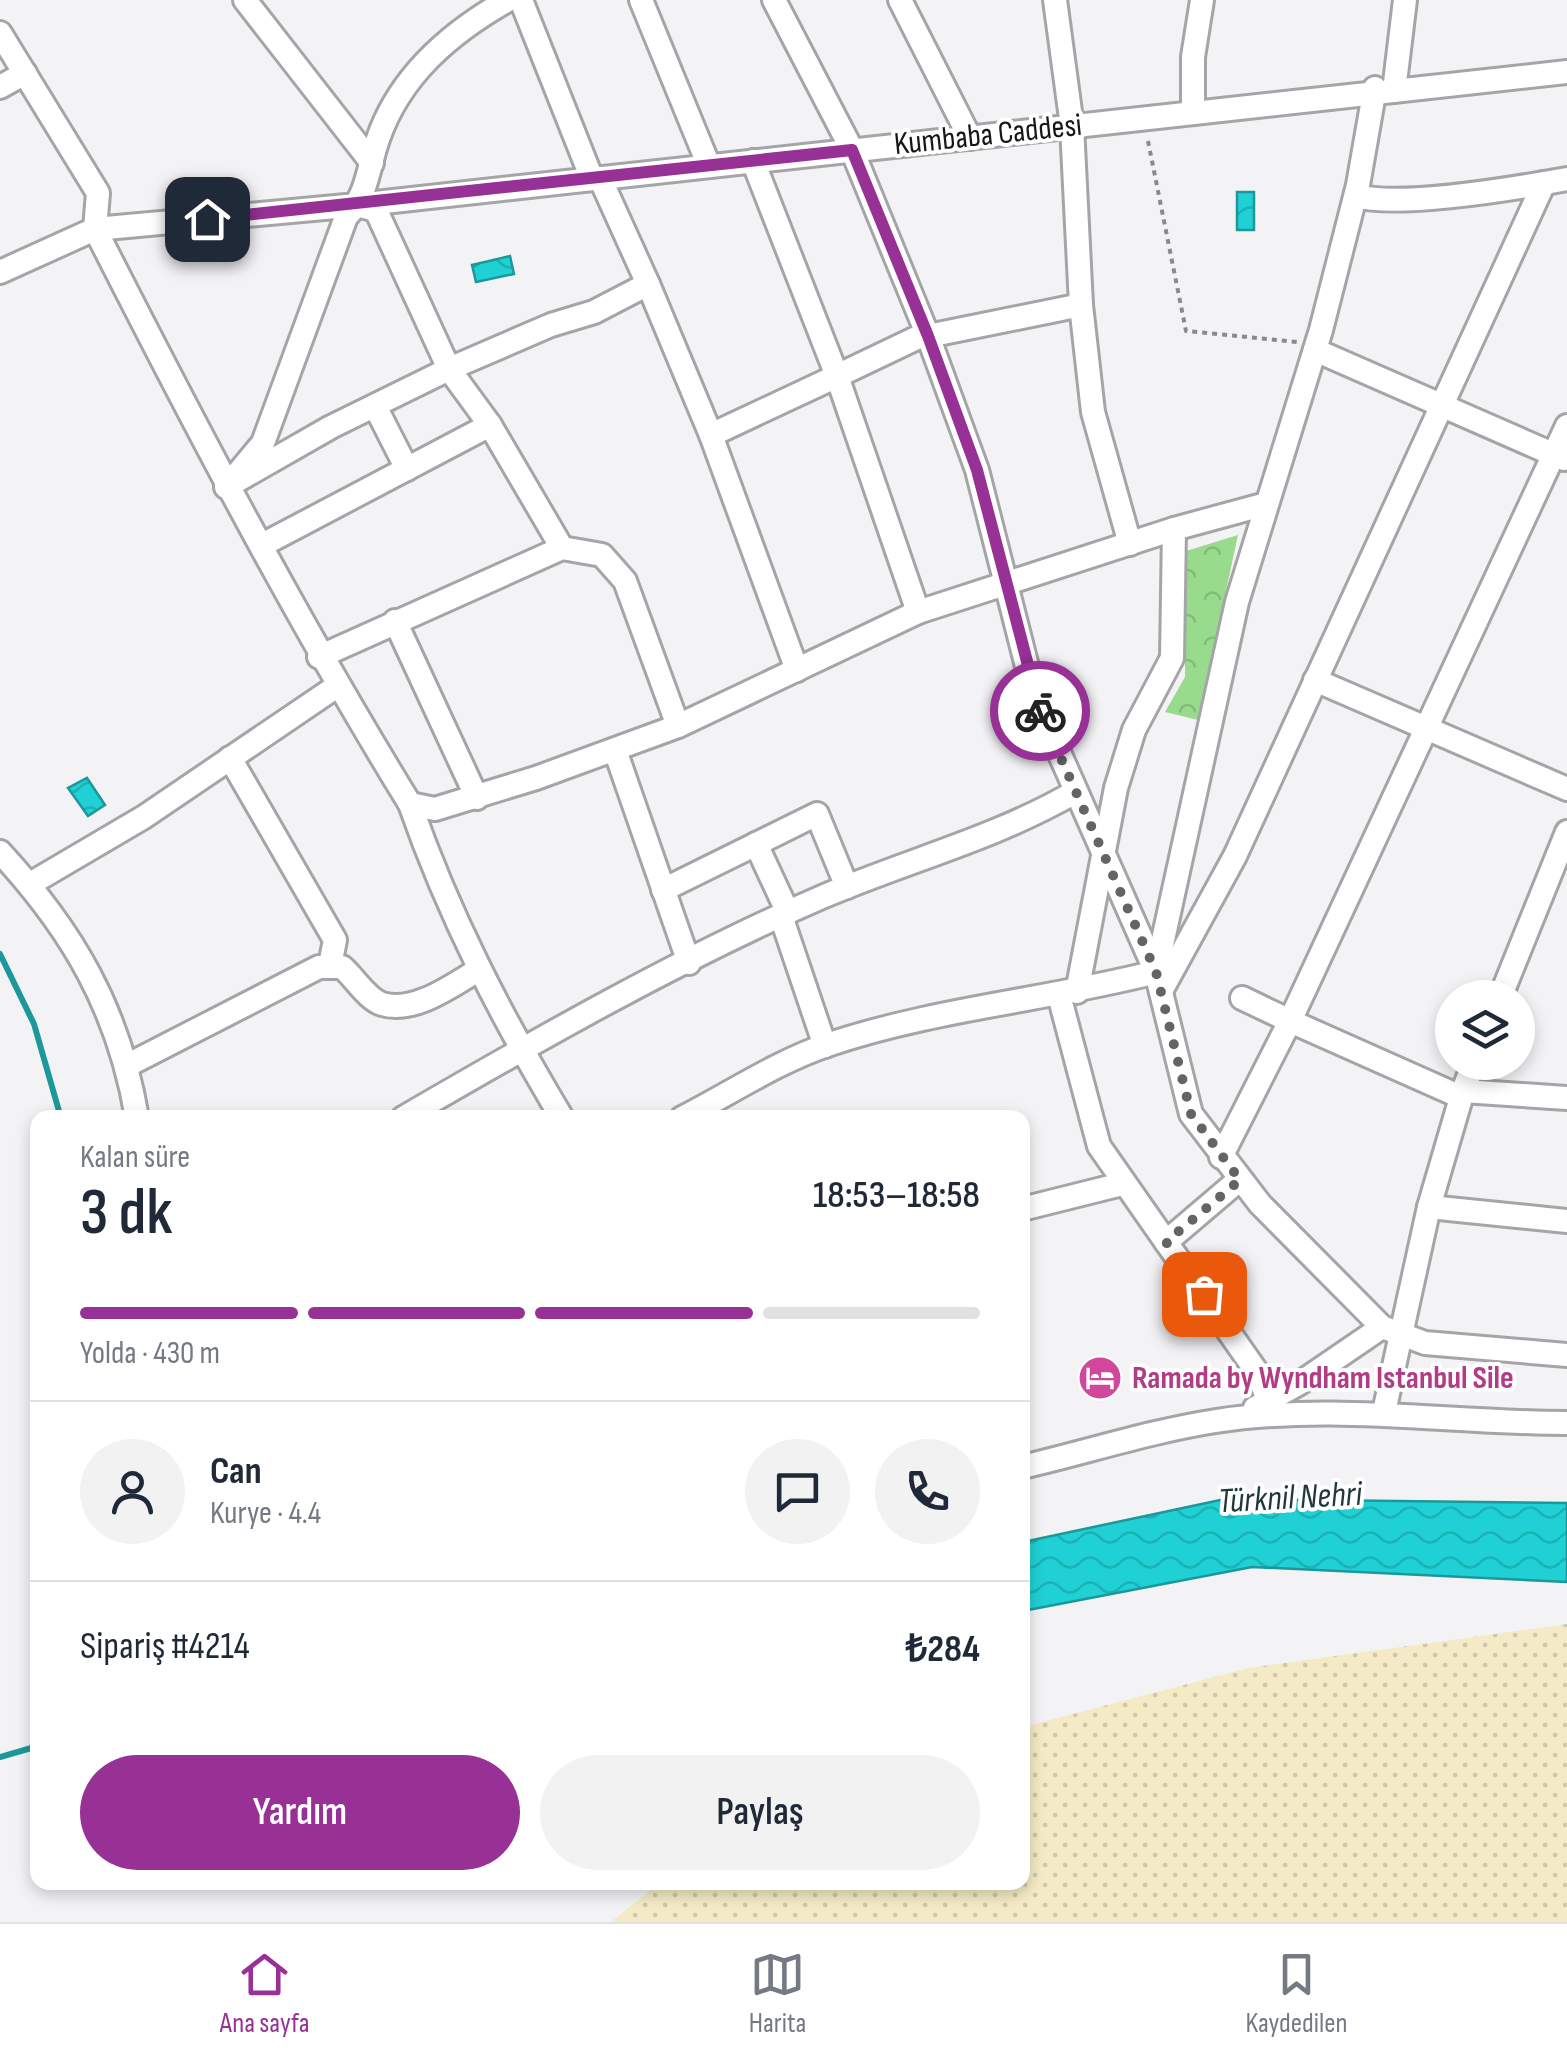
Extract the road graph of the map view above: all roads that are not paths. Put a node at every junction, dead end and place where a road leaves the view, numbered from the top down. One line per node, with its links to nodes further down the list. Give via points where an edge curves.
1 (245, 0): 20 (street)
2 (508, 0): 20 (street, via 426,59 387,115)
3 (521, 0): 22 (street)
4 (641, 0): 21 (street)
5 (774, 0): 18 (street)
6 (900, 0): 17 (street)
7 (1055, 0): 16 (street)
8 (1202, 0): 15 (street)
9 (1405, 0): 14 (street)
10 (0, 33): 12 (street)
11 (1567, 72): 14 (street, Kumbaba Caddesi)
12 (25, 73): 13 (street); 26 (street, via 98,194)
13 (0, 88)
14 (1382, 92): 15 (street, Kumbaba Caddesi); 24 (street)
15 (1193, 113): 16 (street, Kumbaba Caddesi)
16 (1072, 126): 17 (street, Kumbaba Caddesi); 29 (street)
17 (970, 138): 18 (street, Kumbaba Caddesi)
18 (852, 150): 19 (street, Kumbaba Caddesi); 30 (street)
19 (753, 161): 21 (street, Kumbaba Caddesi); 33 (street)
20 (372, 163): 25 (street)
21 (709, 166): 22 (street, Kumbaba Caddesi)
22 (596, 179): 25 (street, Kumbaba Caddesi); 28 (street)
23 (1556, 182): 24 (street, via 1406,200); 34 (street)
24 (1356, 196): 31 (street)
25 (357, 205): 26 (street, Kumbaba Caddesi); 32 (street, via 376,210); 41 (street, via 346,216 262,444)
26 (95, 229): 27 (street, Kumbaba Caddesi); 41 (street)
27 (0, 272)
28 (648, 284): 32 (street); 38 (street)
29 (1081, 305): 30 (street); 45 (street, via 1093,412)
30 (928, 335): 33 (street); 47 (street, via 977,470)
31 (1316, 347): 34 (street); 42 (street)
32 (449, 369): 35 (street); 36 (street)
33 (837, 376): 38 (street); 48 (street)
34 (1445, 405): 39 (street); 52 (street)
35 (376, 408): 40 (street); 41 (street)
36 (490, 425): 40 (street); 46 (street)
37 (1567, 426): 39 (street)
38 (711, 435): 51 (street)
39 (1560, 458): 55 (street)
40 (407, 469): 44 (street)
41 (226, 487): 44 (street)
42 (1266, 504): 43 (street); 75 (street, via 1237,602)
43 (1174, 529): 45 (street); 62 (street, via 1172,658 1134,730)
44 (264, 544): 50 (street)
45 (1130, 544): 47 (street)
46 (562, 548): 49 (street); 54 (street, via 602,555 625,581)
47 (1004, 586): 48 (street); 60 (street, via 1034,698)
48 (918, 612): 51 (street)
49 (395, 621): 50 (street); 59 (street)
50 (319, 657): 53 (street)
51 (797, 670): 54 (street)
52 (1315, 680): 55 (street); 75 (street, via 1234,856)
53 (338, 686): 57 (street); 61 (street)
54 (678, 726): 56 (street)
55 (1426, 730): 58 (street); 78 (street)
56 (614, 750): 59 (street); 69 (street)
57 (230, 758): 67 (street); 72 (street, via 335,940)
58 (1567, 789)
59 (478, 798): 61 (street, via 435,810)
60 (1080, 801): 62 (street); 66 (street); 68 (street)
61 (410, 804): 73 (street, via 439,889)
62 (1113, 806): 66 (street)
63 (1567, 832): 74 (street)
64 (756, 844): 68 (street, via 817,814); 69 (street); 70 (street)
65 (0, 852): 67 (street)
66 (1105, 852): 75 (street); 76 (street)
67 (30, 884): 81 (street, via 98,983)
68 (848, 887): 70 (street)
69 (664, 890): 71 (street)
70 (784, 914): 71 (street); 79 (street)
71 (690, 964): 80 (street)
72 (330, 965): 73 (street, via 342,967 381,1004 397,1006 424,1000); 81 (street)
73 (478, 970): 80 (street)
74 (1507, 980)
75 (1158, 982): 76 (street); 89 (street, via 1191,1114)
76 (1068, 994): 79 (street, via 994,1003); 91 (street, via 1099,1146)
77 (1242, 998): 78 (street)
78 (1290, 1021): 83 (street); 89 (street)
79 (824, 1046): 88 (street)
80 (521, 1049): 86 (street); 87 (street)
81 (128, 1066): 85 (street)
82 (1467, 1080): 83 (street)
83 (1462, 1094): 84 (street); 93 (street)
84 (1567, 1098)
85 (136, 1110)
86 (418, 1110)
87 (557, 1110)
88 (698, 1110)
89 (1221, 1157): 90 (street)
90 (1240, 1180): 95 (street); 96 (street)
91 (1122, 1184): 92 (street); 95 (street)
92 (1030, 1207)
93 (1429, 1207): 94 (street); 96 (street)
94 (1567, 1221)
95 (1166, 1242): 98 (street, via 1259,1375)
96 (1390, 1331): 97 (street, via 1425,1343); 98 (street); 99 (street)
97 (1567, 1355)
98 (1268, 1401): 100 (street)
99 (1384, 1412): 100 (street); 101 (street)
100 (1235, 1420): 102 (street)
101 (1567, 1423)
102 (1030, 1465)

